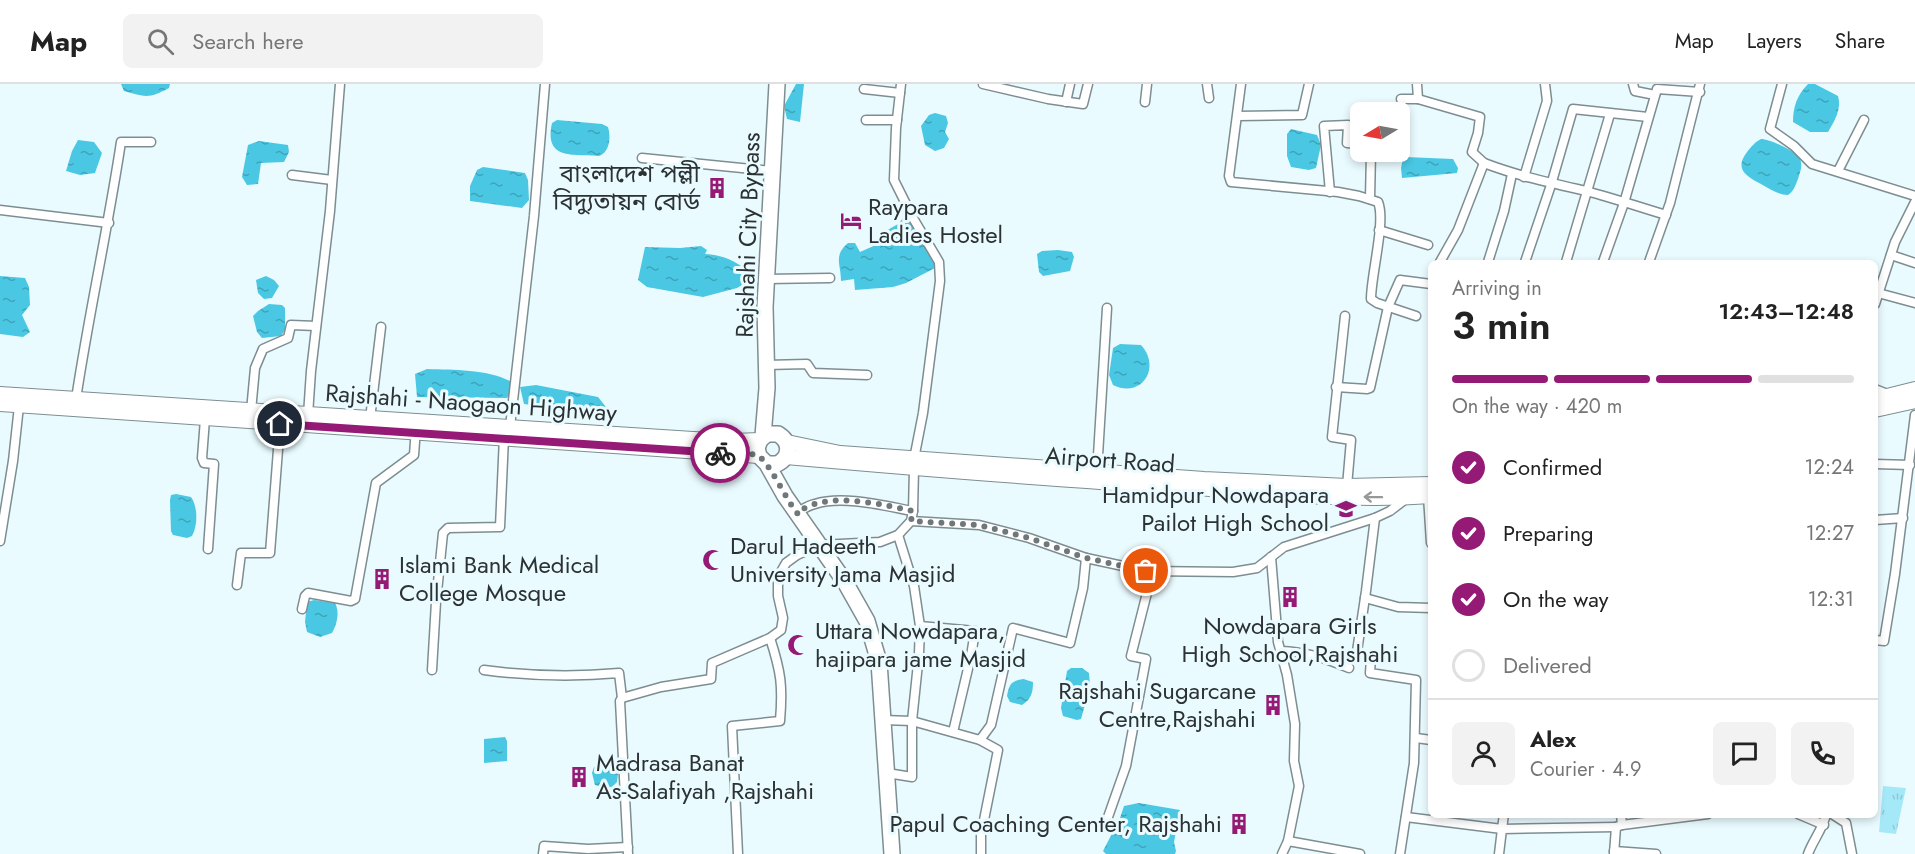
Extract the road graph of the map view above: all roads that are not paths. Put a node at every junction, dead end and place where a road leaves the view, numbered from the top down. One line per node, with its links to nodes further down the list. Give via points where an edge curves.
1 (340, 84): 41 (street)
2 (545, 84): 95 (street, via 534,216)
3 (777, 84): 36 (highway, Rajshahi City Bypass)
4 (983, 84): 15 (street)
5 (1070, 84): 23 (street)
6 (1088, 84): 23 (street, via 1083,104)
7 (1147, 84): 24 (street)
8 (1207, 84): 20 (street)
9 (1241, 84): 26 (street)
10 (1309, 84): 26 (street, via 1302,115)
11 (1418, 84): 22 (street)
12 (1545, 84): 40 (street, via 1547,101)
13 (1634, 84): 19 (street, via 1635,91)
14 (1782, 84): 37 (street, via 1770,129 1812,164)
15 (1013, 87): 23 (street)
16 (1700, 88): 19 (street, via 1657,89); 50 (street)
17 (864, 89): 18 (street)
18 (901, 89): 29 (street)
19 (1655, 95): 27 (street)
20 (1209, 98)
21 (1401, 99): 22 (street)
22 (1418, 99): 35 (street, via 1480,117 1472,152)
23 (1066, 102)
24 (1145, 102)
25 (1610, 114): 27 (street); 42 (street, via 1573,109); 44 (street)
26 (1238, 116): 43 (street, via 1231,182)
27 (1648, 117): 48 (street)
28 (867, 120): 29 (street)
29 (897, 120): 98 (street, via 894,180 939,262 940,281)
30 (1864, 120): 37 (street)
31 (151, 142): 52 (street, via 121,142)
32 (1350, 143): 43 (street, via 1348,125 1324,126)
33 (642, 158): 36 (street)
34 (1371, 162): 46 (street)
35 (1484, 162): 38 (street); 56 (street, via 1458,230)
36 (772, 171): 64 (highway, Rajshahi City Bypass)
37 (1838, 171): 45 (street)
38 (1512, 174): 40 (street); 57 (street)
39 (292, 175): 41 (street)
40 (1524, 177): 42 (street)
41 (332, 180): 72 (street)
42 (1551, 185): 44 (street); 58 (street)
43 (1330, 192): 46 (street)
44 (1587, 192): 48 (street); 59 (street)
45 (1915, 196)
46 (1370, 200): 53 (street, via 1380,204)
47 (1915, 202): 51 (street)
48 (1624, 203): 50 (street); 60 (street)
49 (0, 210): 52 (street)
50 (1666, 215): 61 (street)
51 (1912, 217): 55 (street)
52 (109, 223): 83 (street)
53 (1379, 230): 54 (street); 68 (street, via 1371,299)
54 (1428, 245)
55 (1891, 255): 62 (street); 66 (street)
56 (1441, 260)
57 (1489, 260)
58 (1526, 260)
59 (1567, 260)
60 (1604, 260)
61 (1650, 260)
62 (1915, 263)
63 (830, 278): 64 (street)
64 (766, 279): 74 (highway, Rajshahi City Bypass)
65 (1428, 282): 68 (street, via 1400,280)
66 (1878, 293): 67 (street)
67 (1915, 303)
68 (1388, 307): 71 (street); 76 (street, via 1370,388)
69 (1107, 308): 101 (street)
70 (1345, 316): 76 (street)
71 (1416, 316)
72 (316, 326): 88 (street, via 291,325 288,338 263,349 255,368); 89 (street)
73 (381, 327): 92 (street)
74 (766, 365): 75 (street, via 807,364 813,373); 77 (highway, Rajshahi City Bypass)
75 (867, 375)
76 (1336, 387): 102 (street, via 1332,437 1351,440)
77 (767, 388): 96 (highway); 97 (highway)
78 (1915, 389): 81 (main road)
79 (1878, 390): 81 (street)
80 (0, 394): 83 (main road, Rajshahi - Naogaon Highway)
81 (1890, 396): 82 (main road)
82 (1878, 398)
83 (76, 399): 88 (main road, Rajshahi - Naogaon Highway)
84 (1915, 401): 87 (main road)
85 (0, 404): 86 (main road, Rajshahi - Naogaon Highway)
86 (19, 406): 91 (main road, Rajshahi - Naogaon Highway); 113 (street)
87 (1878, 409)
88 (251, 411): 89 (main road, Rajshahi - Naogaon Highway)
89 (308, 415): 92 (main road, Rajshahi - Naogaon Highway)
90 (1915, 415): 100 (street)
91 (205, 419): 93 (main road, Rajshahi - Naogaon Highway); 115 (street, via 202,458 204,463 214,464)
92 (370, 419): 94 (main road, Rajshahi - Naogaon Highway)
93 (280, 424): 94 (main road, Rajshahi - Naogaon Highway); 119 (street, via 270,553 241,553)
94 (416, 427): 95 (main road, Rajshahi - Naogaon Highway); 122 (street, via 414,455 376,483 355,599 308,593)
95 (507, 432): 96 (main road, Rajshahi - Naogaon Highway, via 733,441); 97 (main road, Rajshahi - Naogaon Highway); 128 (street, via 500,527 448,528 442,533)
96 (761, 438): 97 (highway, via 757,448); 97 (highway, via 772,433)
97 (777, 453): 98 (main road, Airport Road, via 840,453); 107 (highway, via 785,496)
98 (914, 464): 101 (main road, Airport Road); 105 (main road, Airport Road, one-way to 98, via 1321,497); 106 (street)
99 (1878, 464): 100 (street)
100 (1910, 465): 109 (street)
101 (1097, 472): 102 (main road, Airport Road)
102 (1347, 486): 103 (main road, Airport Road)
103 (1428, 492)
104 (1428, 493): 105 (main road, Airport Road)
105 (1408, 498): 108 (street)
106 (913, 511): 107 (street, via 832,501 814,504); 111 (street)
107 (798, 513): 114 (highway)
108 (1375, 518): 116 (street, via 1284,547); 120 (street)
109 (1903, 519): 110 (street); 125 (street, via 1884,641)
110 (1878, 520)
111 (911, 521): 112 (street); 117 (street, via 979,525)
112 (898, 535): 114 (street, via 880,542); 123 (street, via 914,586)
113 (0, 541)
114 (819, 545): 124 (street, via 786,563 778,578 783,618 781,630); 131 (highway, via 867,621 879,662)
115 (208, 549)
116 (1271, 557): 118 (street, via 1257,568 1233,572); 126 (street)
117 (1086, 558): 118 (street); 135 (street, via 1070,643 1013,628 991,725)
118 (1146, 571): 138 (street, via 1149,585 1131,656 1146,659 1126,765)
119 (237, 585)
120 (1365, 598): 121 (street, via 1398,607); 134 (street, via 1356,658 1371,658 1370,673 1416,680)
121 (1428, 608)
122 (302, 609)
123 (920, 626): 132 (street); 133 (street, via 975,631)
124 (770, 638): 130 (street, via 712,663 711,679); 154 (street, via 783,688 780,721 732,726)
125 (1878, 640)
126 (1280, 651): 127 (street, via 1303,651); 149 (street, via 1295,724 1294,761 1299,786)
127 (1349, 668)
128 (432, 670)
129 (484, 670): 130 (street, via 592,676 619,673)
130 (622, 698): 150 (street)
131 (883, 720): 132 (street); 137 (highway)
132 (912, 721): 133 (street); 137 (street, via 912,777)
133 (953, 732): 135 (street)
134 (1416, 738): 136 (street); 139 (street)
135 (980, 740): 156 (street, via 998,750 981,835)
136 (1428, 740)
137 (887, 773): 155 (highway)
138 (1108, 816)
139 (1406, 817): 148 (street); 159 (street)
140 (1503, 818): 148 (street)
141 (1620, 818): 147 (street)
142 (1678, 818): 147 (street)
143 (1807, 818): 146 (street)
144 (1825, 818): 146 (street)
145 (1838, 818): 163 (street, via 1846,823)
146 (1824, 825): 162 (street)
147 (1619, 826): 148 (street); 152 (street)
148 (1502, 829): 160 (street)
149 (1287, 841): 151 (street); 157 (street)
150 (628, 850): 153 (street, via 544,846)
151 (1349, 853): 158 (street)
152 (1614, 853): 161 (street)
153 (543, 854)
154 (738, 854)
155 (892, 854)
156 (981, 854)
157 (1282, 854)
158 (1360, 854)
159 (1400, 854)
160 (1499, 854)
161 (1656, 854)
162 (1808, 854)
163 (1852, 854)

